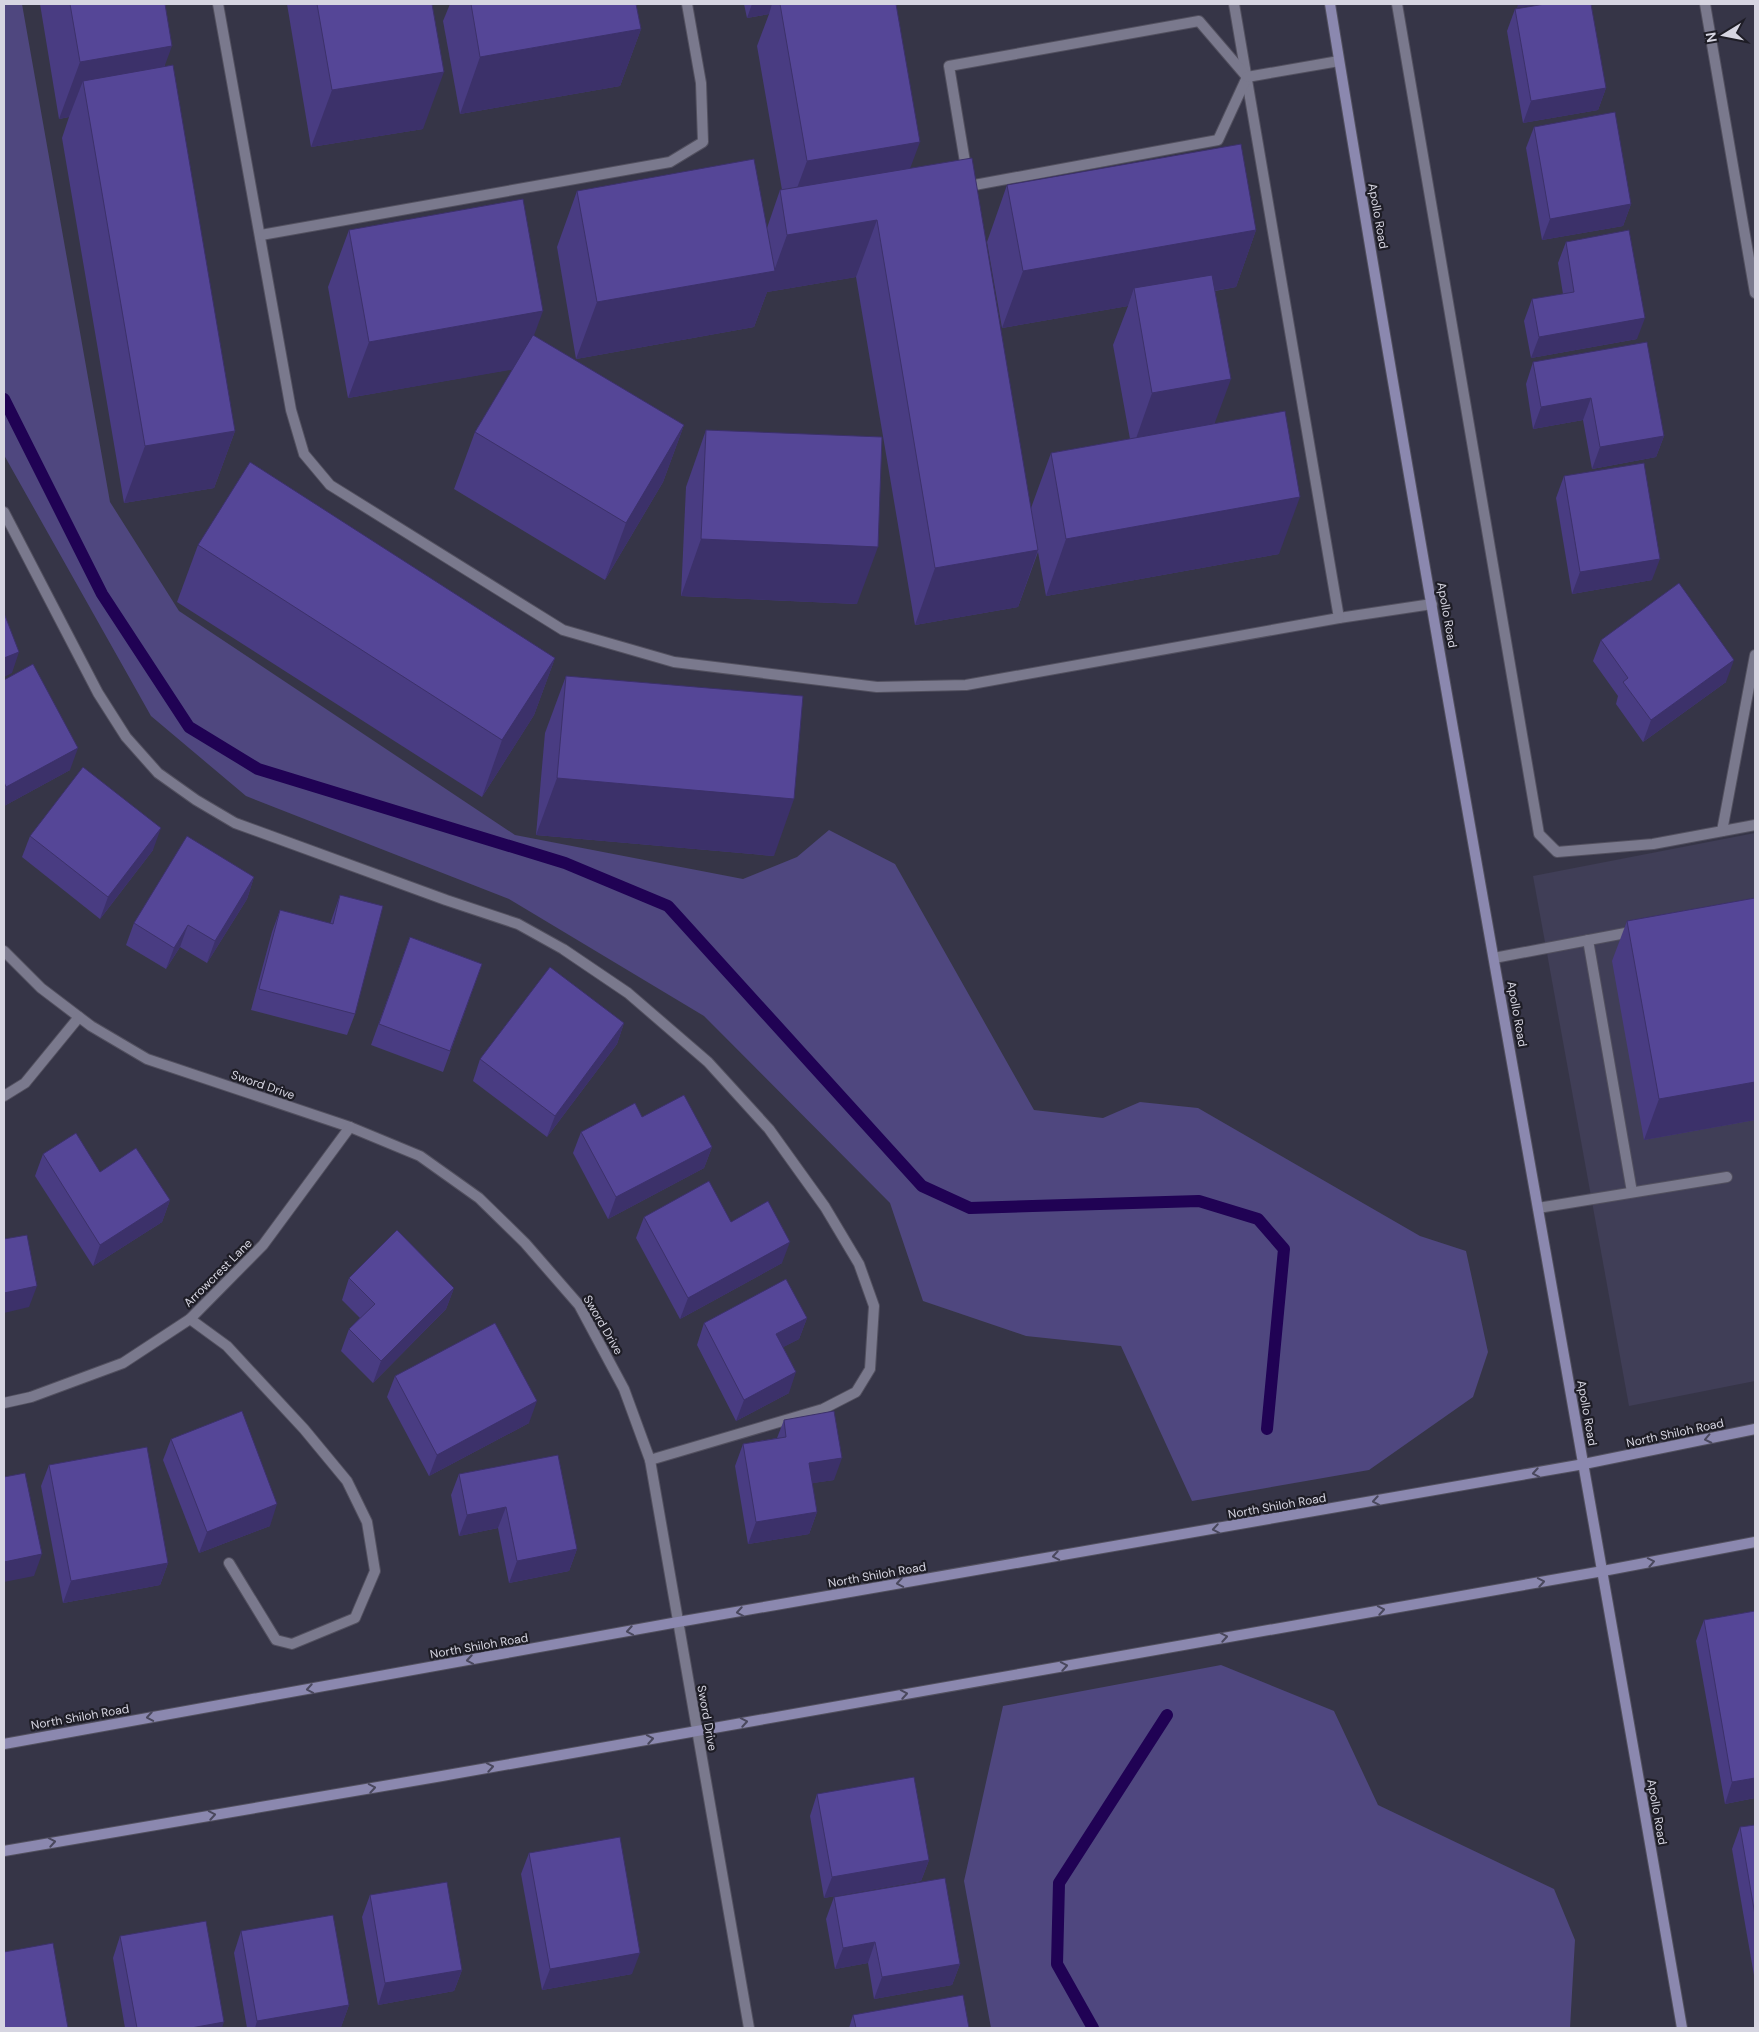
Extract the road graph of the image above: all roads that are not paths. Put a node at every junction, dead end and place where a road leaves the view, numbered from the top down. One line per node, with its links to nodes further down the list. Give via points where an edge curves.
1 (218, 4): 9 (street)
2 (687, 4): 9 (street, via 701,83 703,142 670,162)
3 (1234, 4): 8 (street)
4 (1330, 4): 7 (main road, Apollo Road)
5 (1397, 4): 16 (street, via 1539,834 1557,852 1653,844)
6 (1705, 4): 10 (street)
7 (1339, 61): 8 (street); 12 (main road, Apollo Road)
8 (1247, 77): 8 (street, via 1199,21 949,66 969,186 1218,140); 13 (street)
9 (261, 235): 13 (street, via 291,410 304,454 330,485 563,630 674,662 877,687 966,685)
10 (1755, 293)
11 (4, 512): 30 (street, via 98,692 126,737 158,773 235,823 518,924 563,949 628,992 708,1062 769,1129 825,1207 859,1264 874,1306 870,1369 856,1392 823,1409)
12 (1432, 604): 13 (street); 20 (main road, Apollo Road)
13 (1339, 618)
14 (1755, 655): 16 (street)
15 (1755, 824): 16 (street)
16 (1722, 831)
17 (1644, 929): 18 (street)
18 (1588, 940): 20 (street); 25 (street)
19 (4, 951): 21 (street, Sword Drive, via 41,988)
20 (1494, 958): 26 (main road, Apollo Road)
21 (79, 1017): 22 (street, via 25,1083); 23 (street, Sword Drive, via 147,1059)
22 (4, 1096)
23 (350, 1127): 27 (street, Arrowcrest Lane, via 264,1245); 30 (street, Sword Drive, via 420,1156 479,1198 525,1243 579,1305 624,1389)
24 (1727, 1177): 25 (street)
25 (1632, 1192): 26 (street)
26 (1538, 1208): 31 (main road, Apollo Road)
27 (190, 1319): 28 (street, Arrowcrest Lane, via 122,1363 31,1397); 33 (street, via 227,1346 304,1429 346,1481 367,1522 375,1571 355,1618 292,1644 276,1640)
28 (4, 1403)
29 (1755, 1429): 31 (main road, North Shiloh Road, one-way to 31)
30 (650, 1460): 35 (street, Sword Drive)
31 (1584, 1464): 34 (main road, Apollo Road); 35 (main road, North Shiloh Road, one-way to 35)
32 (1755, 1542): 34 (main road, one-way to 32)
33 (229, 1563)
34 (1603, 1571): 36 (main road, one-way to 34); 40 (main road, Apollo Road)
35 (678, 1622): 36 (street, Sword Drive); 37 (main road, North Shiloh Road, one-way to 37)
36 (696, 1731): 38 (main road, one-way to 36); 39 (street, Sword Drive)
37 (4, 1744)
38 (4, 1851)
39 (749, 2028)
40 (1682, 2028)

